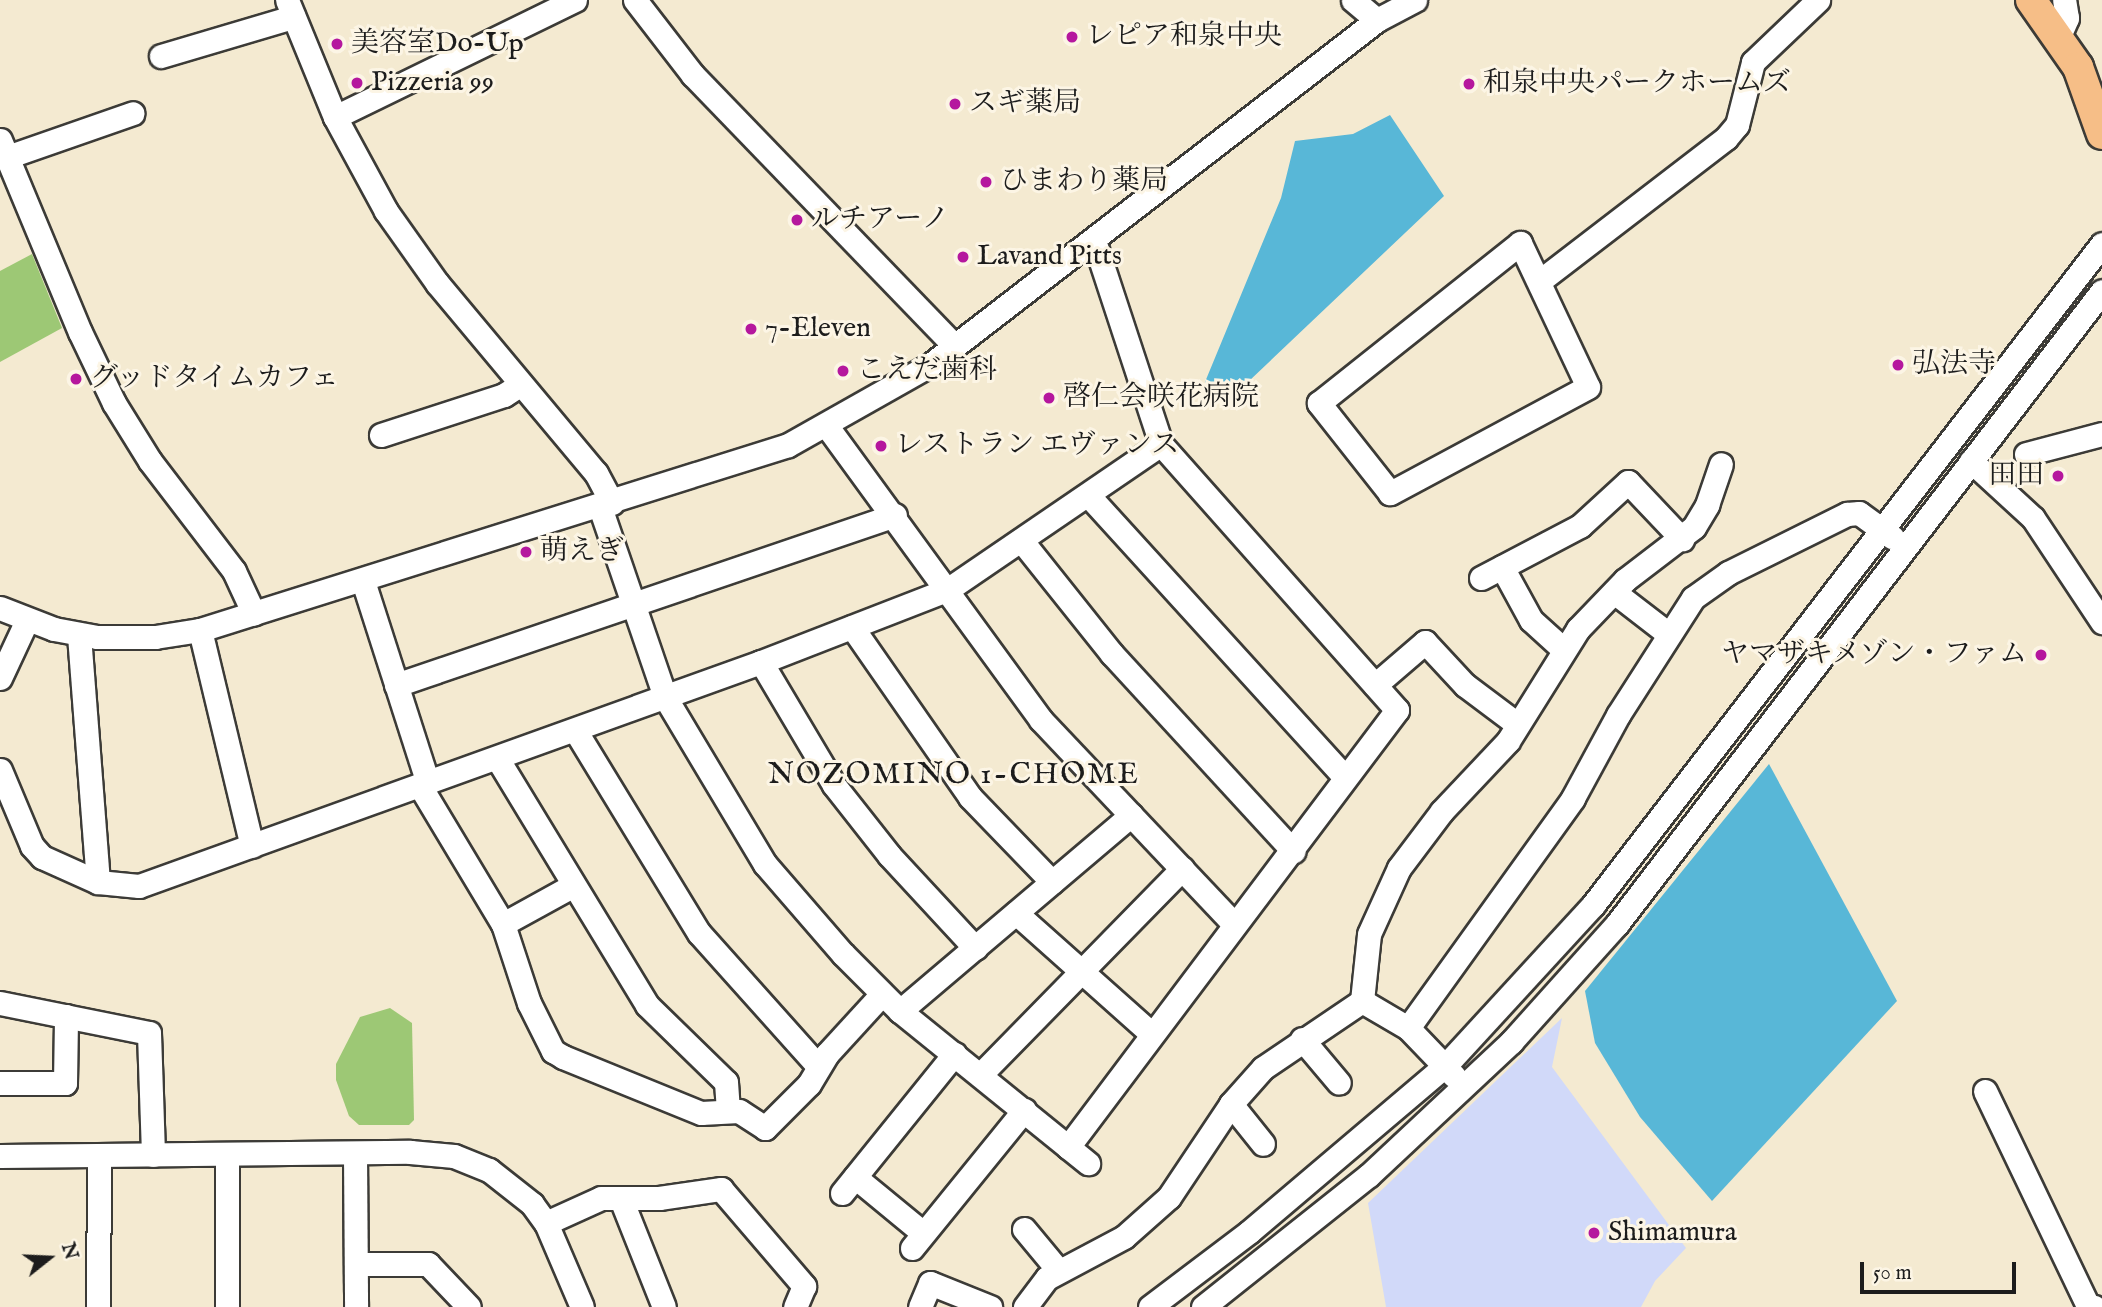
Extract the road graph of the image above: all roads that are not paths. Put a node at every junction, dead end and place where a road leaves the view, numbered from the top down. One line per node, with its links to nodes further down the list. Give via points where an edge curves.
1 (575, 0): 13 (street)
2 (635, 0): 20 (street, via 693,75)
3 (1353, 0): 9 (street)
4 (1415, 0): 9 (street)
5 (1818, 0): 18 (street, via 1754,62 1737,125 1727,138)
6 (2031, 0): 10 (main road)
7 (2064, 0): 10 (street, via 2067,18)
8 (290, 8): 11 (street, via 202,55); 13 (street)
9 (1377, 20): 16 (street)
10 (2059, 36): 14 (main road, via 2078,67)
11 (162, 57)
12 (133, 113): 15 (street, via 96,137)
13 (335, 117): 21 (street, via 413,251)
14 (2102, 134)
15 (4, 149): 43 (street, via 114,403 150,461 234,571)
16 (1094, 240): 20 (street); 25 (street)
17 (2102, 244): 32 (street)
18 (1541, 280): 18 (street, via 1588,387 1390,493 1319,403 1520,243)
19 (2102, 290): 27 (street)
20 (954, 345): 22 (street, via 911,377)
21 (522, 384): 24 (street, via 430,429); 30 (street, via 596,473)
22 (826, 425): 30 (street, via 788,445); 31 (street)
23 (2102, 434): 26 (street)
24 (381, 435)
25 (1161, 444): 29 (street); 54 (street)
26 (2026, 454)
27 (1971, 461): 35 (street); 45 (street, via 2033,518)
28 (1721, 464): 33 (street, via 1707,505)
29 (1088, 495): 34 (street); 60 (street)
30 (606, 505): 38 (street); 41 (street)
31 (895, 515): 39 (street); 41 (street)
32 (1882, 529): 35 (street); 48 (street, via 1859,513 1847,514 1708,585); 84 (street, via 1593,905)
33 (1682, 539): 36 (street, via 1628,482 1580,526); 40 (street)
34 (1021, 540): 39 (street); 64 (street, via 1112,654)
35 (1907, 549): 88 (street, via 1617,924 1511,1042)
36 (1502, 566): 37 (street); 50 (street, via 1531,620)
37 (1481, 578)
38 (363, 580): 43 (street); 53 (street)
39 (947, 590): 46 (street); 62 (street, via 1041,720)
40 (1614, 592): 48 (street); 50 (street)
41 (633, 607): 53 (street); 55 (street)
42 (0, 608): 44 (street)
43 (254, 614): 47 (street)
44 (27, 620): 49 (street); 52 (street)
45 (2102, 622)
46 (852, 627): 51 (street); 67 (street, via 970,797)
47 (200, 630): 49 (street, via 155,637); 63 (street)
48 (1667, 633): 79 (street, via 1573,799)
49 (79, 635): 66 (street)
50 (1563, 649): 56 (street)
51 (761, 662): 55 (street); 72 (street, via 834,785 889,855)
52 (0, 678)
53 (396, 685): 61 (street)
54 (1375, 685): 56 (street, via 1425,642 1465,685); 60 (street, via 1397,710)
55 (665, 697): 57 (street); 74 (street, via 765,864)
56 (1517, 724): 75 (street, via 1488,765 1442,811 1399,868 1369,934)
57 (575, 730): 58 (street); 83 (street, via 699,933)
58 (497, 758): 61 (street); 68 (street)
59 (0, 770): 66 (street, via 32,846 59,867)
60 (1345, 777): 64 (street)
61 (424, 784): 63 (street); 70 (street)
62 (1131, 815): 65 (street); 67 (street)
63 (252, 846): 66 (street, via 139,886)
64 (1293, 851): 71 (street)
65 (1182, 869): 71 (street); 73 (street)
66 (98, 882)
67 (1052, 882): 69 (street)
68 (572, 886): 70 (street); 92 (street, via 647,1005 726,1082)
69 (1016, 913): 72 (street); 73 (street)
70 (503, 924): 92 (street, via 529,1003 553,1051 701,1114)
71 (1234, 924): 80 (street)
72 (975, 948): 77 (street)
73 (1082, 971): 80 (street); 85 (street)
74 (882, 994): 77 (street); 83 (street)
75 (1362, 1001): 79 (street); 81 (street)
76 (0, 1003): 78 (street)
77 (900, 1011): 82 (street)
78 (66, 1016): 86 (street, via 65,1083); 97 (street, via 149,1033)
79 (1408, 1028): 84 (street)
80 (1152, 1034): 94 (street)
81 (1302, 1039): 87 (street); 90 (street, via 1263,1068)
82 (954, 1054): 85 (street); 91 (street, via 849,1185 917,1241)
83 (818, 1066): 92 (street, via 810,1084 765,1128 739,1111)
84 (1445, 1066): 88 (street); 116 (street, via 1248,1232)
85 (980, 1075): 91 (street)
86 (0, 1083)
87 (1339, 1083)
88 (1463, 1086): 117 (street, via 1368,1175)
89 (1985, 1091): 118 (street, via 2088,1306)
90 (1231, 1104): 93 (street); 105 (street, via 1181,1182 1148,1218 1116,1242)
91 (1024, 1110): 94 (street)
92 (728, 1111)
93 (1263, 1144)
94 (1068, 1147): 100 (street)
95 (355, 1153): 98 (street); 102 (street, via 429,1153 473,1162 520,1193); 104 (street)
96 (99, 1155): 97 (street); 99 (street); 106 (street)
97 (153, 1155): 98 (street)
98 (227, 1155): 107 (street)
99 (0, 1156)
100 (1088, 1163)
101 (621, 1199): 102 (street, via 601,1198 582,1204); 111 (street); 112 (street, via 720,1189 804,1286)
102 (546, 1223): 110 (street)
103 (1024, 1230): 105 (street)
104 (356, 1264): 108 (street); 109 (street, via 428,1264)
105 (1058, 1269): 115 (street)
106 (98, 1307)
107 (227, 1307)
108 (356, 1307)
109 (469, 1307)
110 (582, 1307)
111 (664, 1307)
112 (795, 1307)
113 (920, 1307): 114 (street, via 929,1283)
114 (990, 1307)
115 (1025, 1307)
116 (1150, 1307)
117 (1203, 1307)
118 (2094, 1307)

